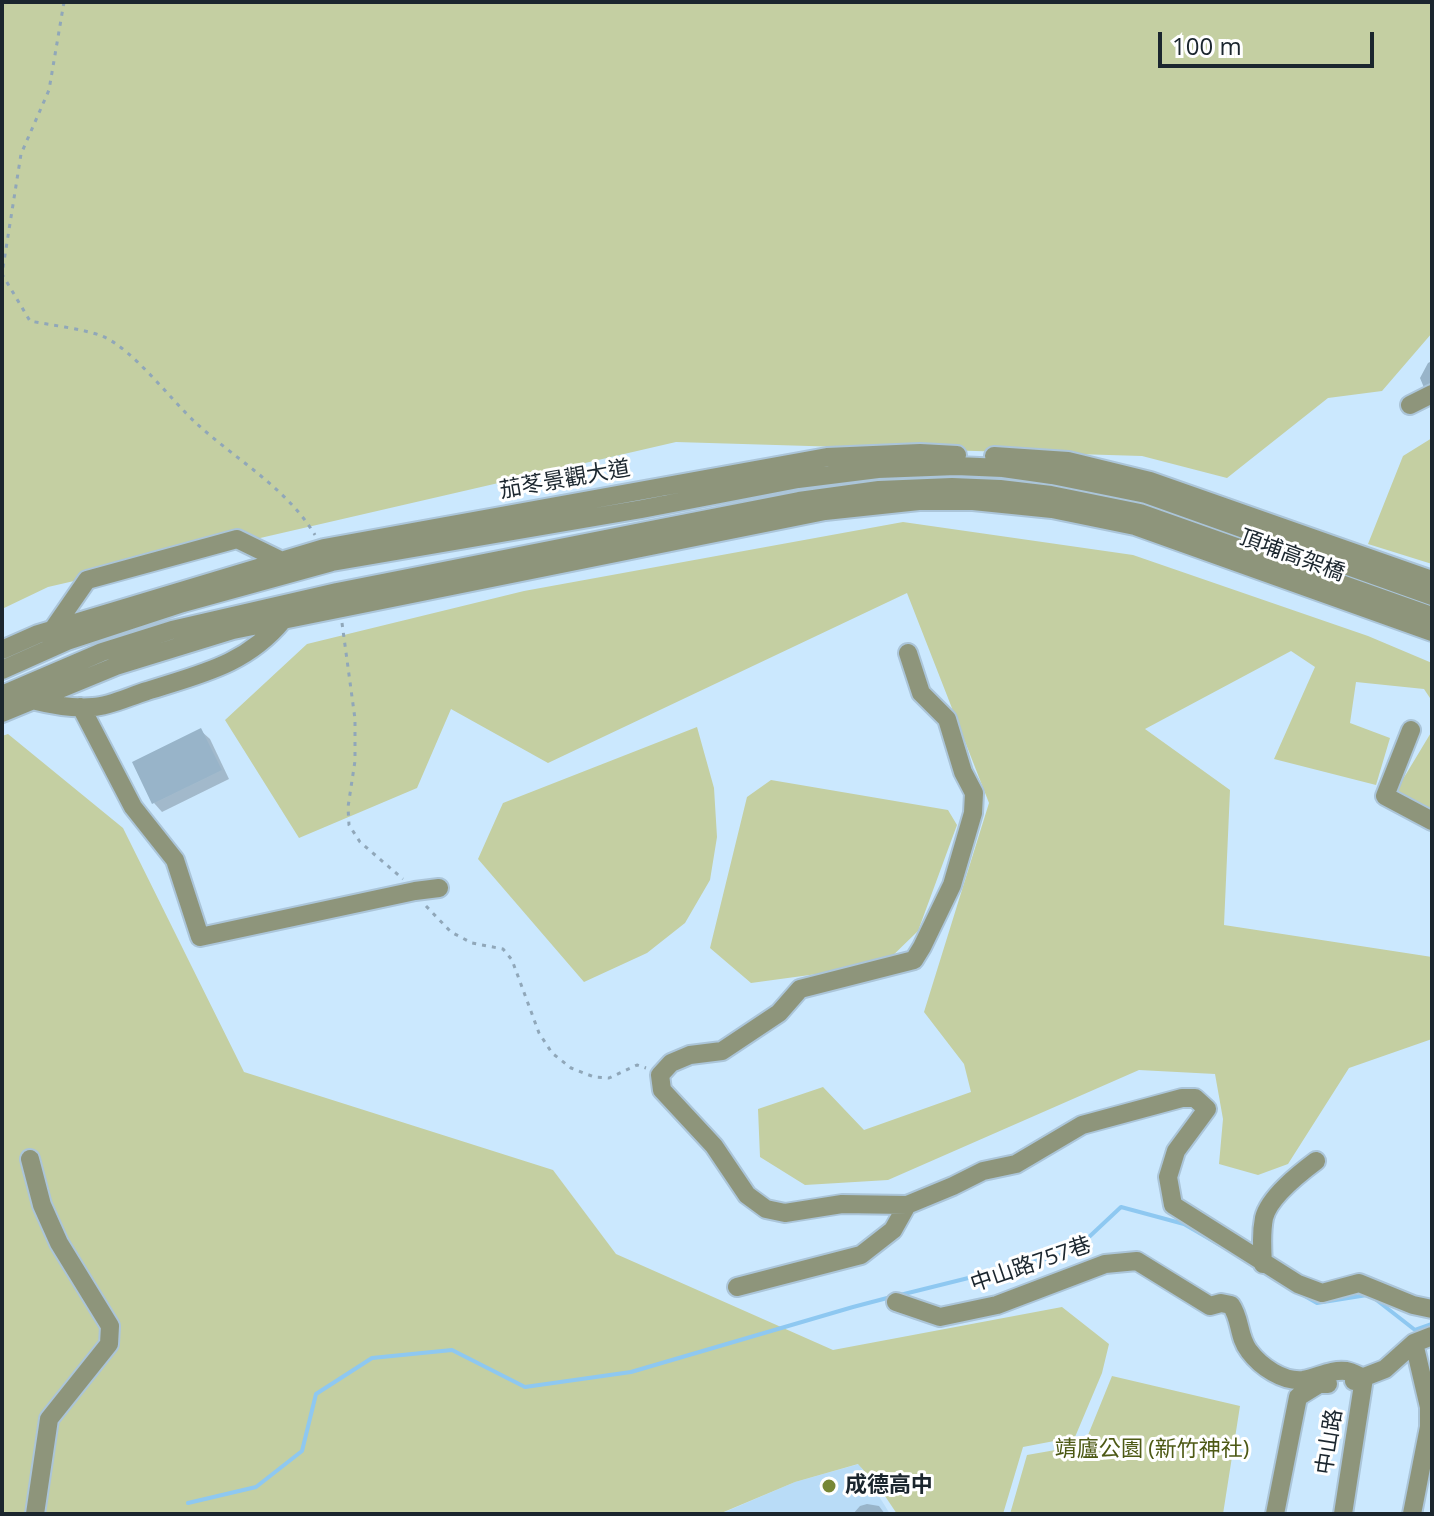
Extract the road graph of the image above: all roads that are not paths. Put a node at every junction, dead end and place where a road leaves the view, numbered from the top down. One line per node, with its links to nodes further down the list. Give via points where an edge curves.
1 (1432, 394): 2 (street)
2 (1410, 405)
3 (1148, 488): 5 (street, 茄苳景觀大道, via 1003,468 878,469); 7 (street, 頂埔高架橋); 8 (street, 頂埔高架橋)
4 (1138, 520): 9 (street, via 1051,495 1000,489 879,490 784,504); 10 (street, 頂埔高架橋); 13 (street, 頂埔高架橋)
5 (328, 555): 6 (street, 茄苳景觀大道); 9 (street); 15 (street, 茄苳景觀大道)
6 (282, 561): 12 (street, 茄苳景觀大道); 12 (street, via 237,539 87,580)
7 (1432, 580)
8 (1432, 596)
9 (338, 600): 11 (street); 18 (street, via 172,630 102,652)
10 (1432, 616)
11 (283, 620): 19 (street, via 116,666); 20 (street, via 242,657 220,667 96,707)
12 (52, 629): 14 (street, 茄苳景觀大道); 15 (street)
13 (1432, 632)
14 (2, 650)
15 (40, 653): 17 (street, 茄苳景觀大道)
16 (908, 653): 27 (street, via 921,693 947,719 974,793 952,885 922,947 914,960 800,989 779,1013 722,1051 690,1055 660,1075 662,1090 714,1146 747,1195 766,1209 785,1213 842,1204)
17 (2, 670)
18 (2, 695)
19 (32, 700): 20 (street); 21 (street)
20 (81, 707): 24 (street, via 133,807 175,860 200,937)
21 (2, 713)
22 (1411, 730): 23 (street, via 1385,796)
23 (1432, 821)
24 (439, 888)
25 (30, 1159): 35 (street, via 59,1243 110,1326 109,1344 49,1419)
26 (1316, 1161): 28 (street, via 1290,1181 1265,1214)
27 (907, 1205): 28 (street, via 983,1171 1016,1164 1082,1125 1195,1098 1207,1109 1176,1151 1168,1177 1173,1205); 29 (street, via 893,1230 861,1255)
28 (1263, 1264): 31 (street, via 1322,1293 1359,1283)
29 (737, 1287)
30 (896, 1302): 34 (street, 中山路757巷, via 940,1317 997,1305 1105,1264 1137,1261 1210,1306 1231,1305 1249,1352 1275,1375 1301,1380 1347,1371)
31 (1432, 1309)
32 (1432, 1336): 33 (street)
33 (1414, 1343): 34 (street, via 1385,1369); 38 (street, via 1429,1427)
34 (1364, 1378): 36 (street, via 1319,1384 1298,1397); 37 (street, 中山路)
35 (35, 1514)
36 (1275, 1514)
37 (1343, 1514)
38 (1412, 1514)

